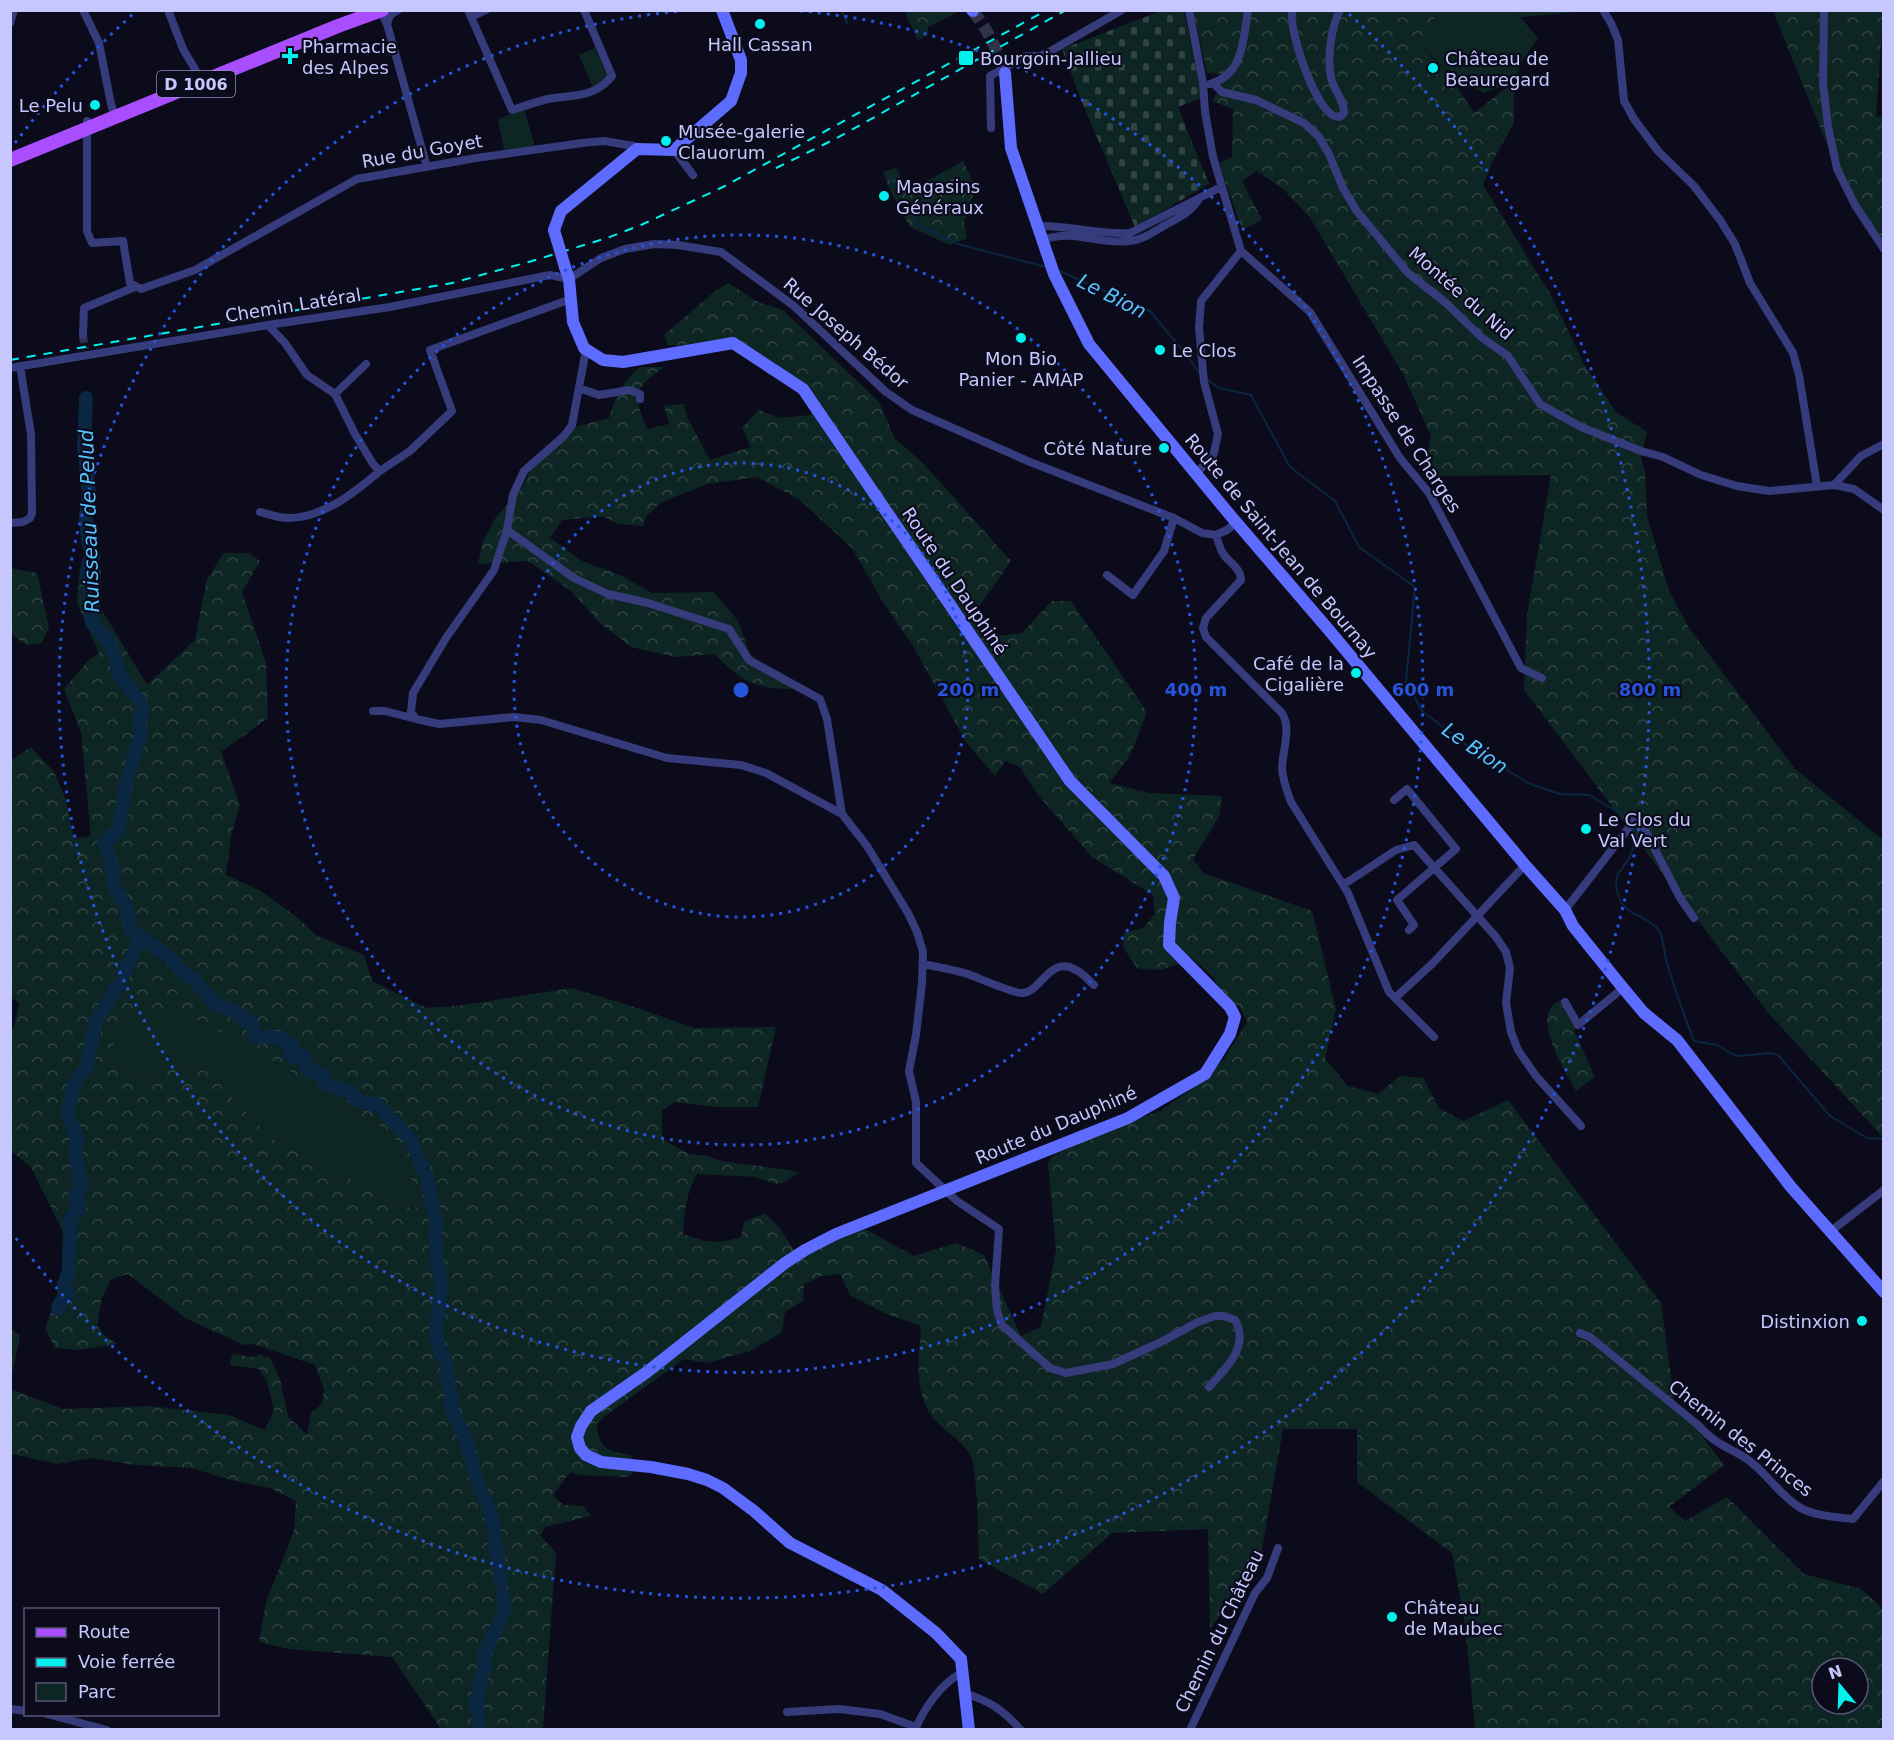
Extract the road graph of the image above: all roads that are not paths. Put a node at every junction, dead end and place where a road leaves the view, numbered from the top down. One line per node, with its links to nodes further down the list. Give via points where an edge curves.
1 (14, 10): 18 (street)
2 (83, 10): 24 (street, via 99,43)
3 (168, 10): 21 (street, via 183,50)
4 (358, 10): 21 (main road, D 1006)
5 (383, 10): 19 (street); 21 (main road, D 1006)
6 (398, 10): 19 (street, via 390,15)
7 (486, 10): 17 (street)
8 (584, 10): 17 (street, via 612,76 606,85 582,95 548,99 512,110)
9 (722, 10): 28 (street, via 741,60 741,73 731,101)
10 (1122, 10): 26 (street, via 1040,56 1026,56 990,76)
11 (1189, 10): 22 (street)
12 (1248, 10): 23 (street, via 1239,62)
13 (1292, 10): 14 (street, via 1296,46 1317,93 1329,113 1340,117 1344,105 1329,66)
14 (1340, 10)
15 (1603, 10): 54 (street, via 1618,40 1624,101 1658,151 1694,186 1720,220 1735,244 1750,282 1793,353)
16 (1824, 10): 36 (street, via 1824,83 1837,169)
17 (469, 14)
18 (10, 23)
19 (387, 24): 30 (street)
20 (1005, 73): 34 (street, Route de Saint-Jean de Bournay, via 1011,148)
21 (201, 78): 24 (main road, D 1006)
22 (1203, 83): 23 (street); 32 (street, via 1204,112)
23 (1213, 83): 54 (street, Montée du Nid, via 1222,92 1256,100 1304,123 1319,137 1356,210 1414,278 1508,356 1540,404 1581,427 1744,488 1769,491)
24 (114, 113): 25 (main road, D 1006)
25 (88, 124): 29 (main road, D 1006); 39 (street, via 87,231 92,243 123,241)
26 (991, 128)
27 (637, 149): 28 (street); 30 (street, Rue du Goyet, via 604,141); 38 (street, bridge, via 561,210 554,230)
28 (674, 150): 31 (street)
29 (11, 155)
30 (427, 167): 39 (street, Rue du Goyet, via 357,178 195,270 141,289)
31 (693, 175)
32 (1221, 187): 33 (street); 37 (street)
33 (1199, 199): 34 (street, via 1130,233); 35 (street, via 1192,209 1131,241 1070,235)
34 (1037, 226): 35 (street, Route de Saint-Jean de Bournay)
35 (1042, 240): 52 (street, Route de Saint-Jean de Bournay, via 1054,274 1089,344)
36 (1884, 249)
37 (1241, 251): 52 (street, via 1201,301 1204,382 1218,434 1209,461); 63 (street, Impasse de Charges, via 1310,312 1400,458 1429,493 1521,668)
38 (567, 273): 40 (street); 41 (street, Chemin Latéral, via 390,307); 57 (street, Rue Joseph Bédor, via 625,249 654,244 721,252 794,306 886,392 912,410 1030,462)
39 (133, 285): 42 (street, Rue du Goyet, via 84,308)
40 (570, 299): 43 (street, via 573,322); 51 (street, via 430,350 452,411 410,451)
41 (268, 325): 45 (street, Chemin Latéral); 48 (street, via 307,375)
42 (83, 335)
43 (584, 348): 47 (street); 82 (street, Route du Dauphiné, via 603,360 623,362 733,343 803,389 1070,782 1164,876 1174,898 1169,945 1230,1007 1235,1017 1230,1034 1205,1074 1128,1118)
44 (366, 364): 48 (street)
45 (20, 366): 46 (street, Chemin Latéral); 58 (street, via 31,434 32,513 23,522)
46 (10, 368)
47 (579, 388): 49 (street, via 599,395 628,390 640,394); 60 (street, via 572,425 524,471 513,495)
48 (335, 394): 51 (street)
49 (640, 399)
50 (1884, 444): 53 (street, via 1861,456)
51 (380, 471): 56 (street, via 350,496 306,517 285,518)
52 (1196, 472): 59 (street, Route de Saint-Jean de Bournay)
53 (1834, 485): 54 (street, Montée du Nid); 55 (street, via 1854,489)
54 (1816, 486)
55 (1884, 510)
56 (260, 512)
57 (1174, 518): 61 (street, Rue Joseph Bédor, via 1202,533); 62 (street, via 1164,551 1133,595)
58 (10, 523)
59 (1236, 523): 61 (street); 68 (street, Route de Saint-Jean de Bournay)
60 (507, 530): 65 (street, via 494,570 413,693 411,712); 67 (street, via 574,578 608,594 729,629 749,660 820,699 827,719)
61 (1216, 535): 70 (street, via 1220,548 1241,573 1241,580 1206,618 1206,637 1287,721 1282,770 1285,788)
62 (1107, 575)
63 (1542, 678)
64 (373, 711): 65 (street)
65 (416, 719): 67 (street, via 439,724 514,717 541,720 667,758 741,765 766,772)
66 (1394, 800): 69 (street, via 1407,789 1456,849)
67 (842, 813): 75 (street, via 908,913 923,952)
68 (1525, 866): 71 (street, Route de Saint-Jean de Bournay); 72 (street)
69 (1434, 868): 70 (street, via 1414,845 1396,850); 72 (street); 74 (street, via 1397,900 1414,926)
70 (1343, 885): 78 (street)
71 (1564, 910): 73 (street, via 1638,816); 77 (street, Route de Saint-Jean de Bournay)
72 (1478, 915): 78 (street); 81 (street, via 1506,951 1510,968 1506,1003 1510,1032 1518,1050)
73 (1694, 918)
74 (1409, 930)
75 (923, 964): 76 (street, via 965,973 1022,993 1032,990 1054,969 1065,967 1076,969); 82 (street, via 909,1071 916,1102 916,1162)
76 (1094, 985)
77 (1623, 988): 79 (street, via 1578,1024); 84 (street, Route de Saint-Jean de Bournay, via 1644,1013 1677,1040 1791,1187)
78 (1395, 998): 80 (street)
79 (1564, 1002)
80 (1434, 1037)
81 (1581, 1126)
82 (943, 1190): 87 (street, via 999,1229 995,1286 1002,1325 1050,1368 1066,1373 1113,1364 1198,1322 1224,1316 1235,1320 1240,1344); 90 (street, Route du Dauphiné, via 836,1234 792,1259 591,1412 577,1437 586,1455 601,1462 688,1474 723,1488 790,1543 882,1590 949,1645 962,1659)
83 (1884, 1190): 84 (street)
84 (1831, 1231): 85 (street, Route de Saint-Jean de Bournay)
85 (1884, 1292)
86 (1580, 1334): 88 (street, Chemin des Princes, via 1590,1337 1726,1449 1744,1457 1798,1507 1853,1519)
87 (1209, 1387)
88 (1884, 1481)
89 (1278, 1548): 98 (street, Chemin du Château, via 1267,1578 1256,1593)
90 (961, 1673): 91 (street, Route du Dauphiné); 94 (street, via 952,1677 933,1699)
91 (964, 1693): 96 (street, Route du Dauphiné); 97 (street, via 1006,1712)
92 (788, 1712): 94 (street, via 839,1709 880,1714)
93 (54, 1716): 95 (street)
94 (916, 1728)
95 (107, 1730)
96 (969, 1730)
97 (1021, 1730)
98 (1190, 1730)

